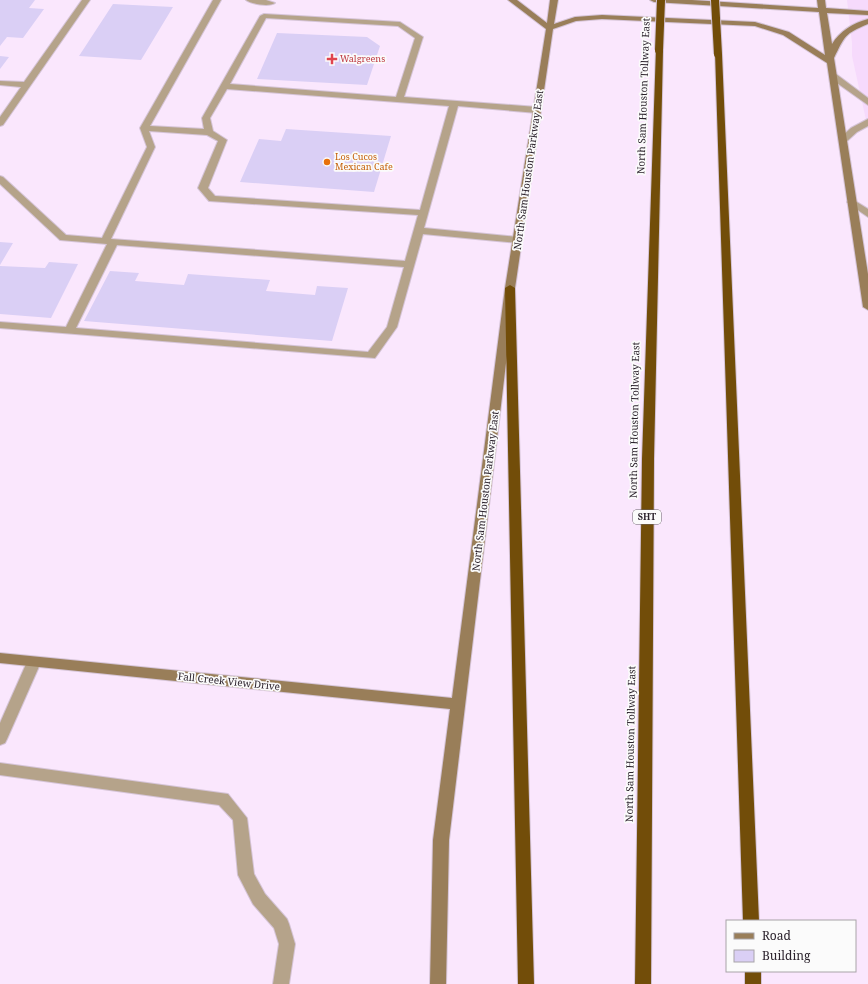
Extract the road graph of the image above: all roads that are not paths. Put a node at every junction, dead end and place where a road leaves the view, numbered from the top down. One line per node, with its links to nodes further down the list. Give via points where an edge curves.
1 (86, 0): 19 (lane)
2 (217, 0): 27 (lane)
3 (250, 0): 10 (lane)
4 (512, 0): 15 (main road)
5 (554, 0): 15 (main road, North Sam Houston Parkway East)
6 (654, 0): 11 (main road)
7 (661, 0): 53 (highway, North Sam Houston Tollway East / SHT, bridge, via 648,459)
8 (715, 0): 48 (highway, bridge)
9 (821, 0): 11 (main road)
10 (273, 2): 13 (lane)
11 (823, 10): 12 (main road); 16 (main road)
12 (868, 13)
13 (264, 16): 20 (lane); 21 (lane, via 400,24 419,37)
14 (868, 21): 16 (main road, via 843,33 835,42)
15 (549, 28): 16 (main road, via 575,19 602,17 755,24 788,33); 24 (main road, North Sam Houston Parkway East)
16 (830, 61): 17 (main road)
17 (833, 76): 22 (lane); 29 (main road)
18 (0, 83): 19 (lane)
19 (28, 85): 26 (lane)
20 (224, 86): 21 (lane); 28 (lane, via 206,118)
21 (399, 100): 23 (lane)
22 (868, 102)
23 (454, 104): 24 (lane); 32 (lane)
24 (537, 110): 35 (main road, North Sam Houston Parkway East)
25 (868, 122): 29 (lane)
26 (0, 123)
27 (144, 128): 28 (lane); 36 (lane, via 151,147)
28 (209, 132): 32 (lane, via 223,140 203,188 212,199)
29 (843, 140): 31 (main road)
30 (0, 179): 36 (lane, via 63,238)
31 (852, 202): 33 (lane); 38 (main road)
32 (424, 213): 34 (lane)
33 (868, 214)
34 (420, 230): 35 (lane); 37 (lane)
35 (518, 240): 39 (main road, North Sam Houston Parkway East)
36 (110, 241): 37 (lane); 42 (lane)
37 (410, 264): 42 (lane, via 392,327 372,356)
38 (866, 274): 40 (main road)
39 (510, 288): 45 (main road, North Sam Houston Parkway East); 52 (highway)
40 (868, 307)
41 (0, 325): 42 (lane)
42 (69, 331)
43 (0, 658): 44 (main road, Fall Creek View Drive)
44 (34, 662): 45 (main road, Fall Creek View Drive); 46 (lane)
45 (458, 704): 51 (main road, North Sam Houston Parkway East, via 441,840)
46 (0, 738)
47 (0, 769): 50 (lane, via 223,799 240,818 246,875 259,899 281,924 287,944)
48 (751, 920)
49 (753, 972): 54 (highway)
50 (281, 984)
51 (438, 984)
52 (526, 984)
53 (643, 984)
54 (753, 984)

